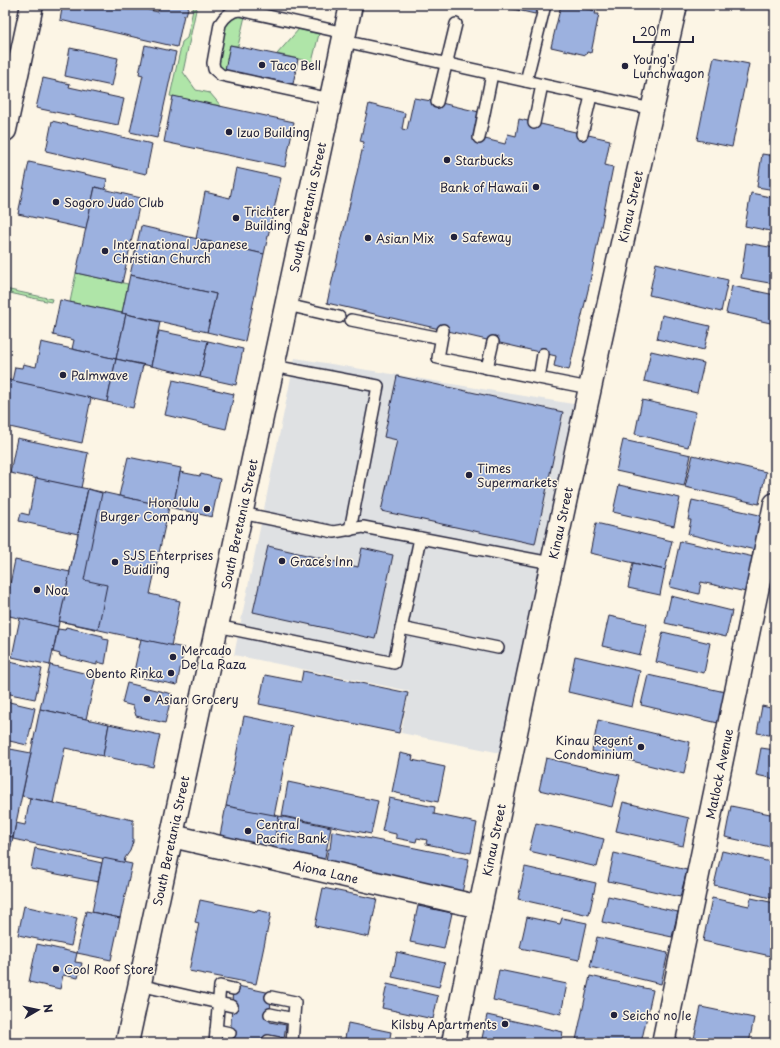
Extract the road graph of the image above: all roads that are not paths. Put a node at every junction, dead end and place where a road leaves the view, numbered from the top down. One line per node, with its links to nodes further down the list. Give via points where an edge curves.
1 (32, 5): 16 (main road)
2 (545, 5): 9 (lane)
3 (676, 5): 14 (main road, Kinau Street)
4 (352, 7): 6 (main road, South Beretania Street)
5 (456, 24): 7 (lane)
6 (344, 37): 7 (lane); 12 (main road, South Beretania Street); 12 (lane, via 240,10 234,11 220,24 213,63 218,73)
7 (446, 64): 8 (lane); 13 (lane)
8 (492, 74): 9 (lane); 18 (lane)
9 (526, 81): 10 (lane)
10 (542, 85): 11 (lane); 15 (lane)
11 (591, 96): 14 (lane); 17 (lane)
12 (331, 99): 19 (main road, South Beretania Street)
13 (437, 102)
14 (652, 109): 27 (main road, Kinau Street)
15 (534, 123)
16 (5, 130)
17 (582, 134)
18 (479, 138)
19 (286, 305): 20 (lane); 24 (main road, South Beretania Street)
20 (339, 317)
21 (351, 320): 25 (lane, via 404,326 442,334 438,358)
22 (493, 342): 25 (lane)
23 (543, 354): 26 (lane)
24 (273, 366): 29 (main road, South Beretania Street); 30 (lane, via 378,386)
25 (487, 368): 26 (lane)
26 (539, 378): 27 (lane)
27 (589, 388): 32 (main road, Kinau Street)
28 (775, 504): 51 (main road, Matlock Avenue)
29 (241, 513): 30 (lane, via 334,532); 33 (main road, South Beretania Street)
30 (350, 530): 31 (lane, via 363,527)
31 (420, 538): 32 (lane); 34 (lane)
32 (551, 563): 37 (main road, Kinau Street)
33 (217, 626): 34 (lane, via 394,663); 36 (main road, South Beretania Street)
34 (402, 628): 35 (lane)
35 (498, 648)
36 (172, 836): 37 (main road, Aiona Lane); 38 (main road, South Beretania Street)
37 (480, 907): 50 (main road, Kinau Street)
38 (139, 985): 41 (lane); 47 (main road, South Beretania Street)
39 (233, 989): 41 (lane, via 220,986)
40 (271, 997): 44 (lane, via 295,1002)
41 (219, 1004): 42 (lane); 45 (lane)
42 (232, 1006)
43 (270, 1014): 44 (lane)
44 (294, 1019): 49 (lane)
45 (216, 1030): 46 (lane); 48 (lane)
46 (230, 1033)
47 (127, 1043)
48 (215, 1043)
49 (292, 1043)
50 (453, 1043)
51 (663, 1043)

